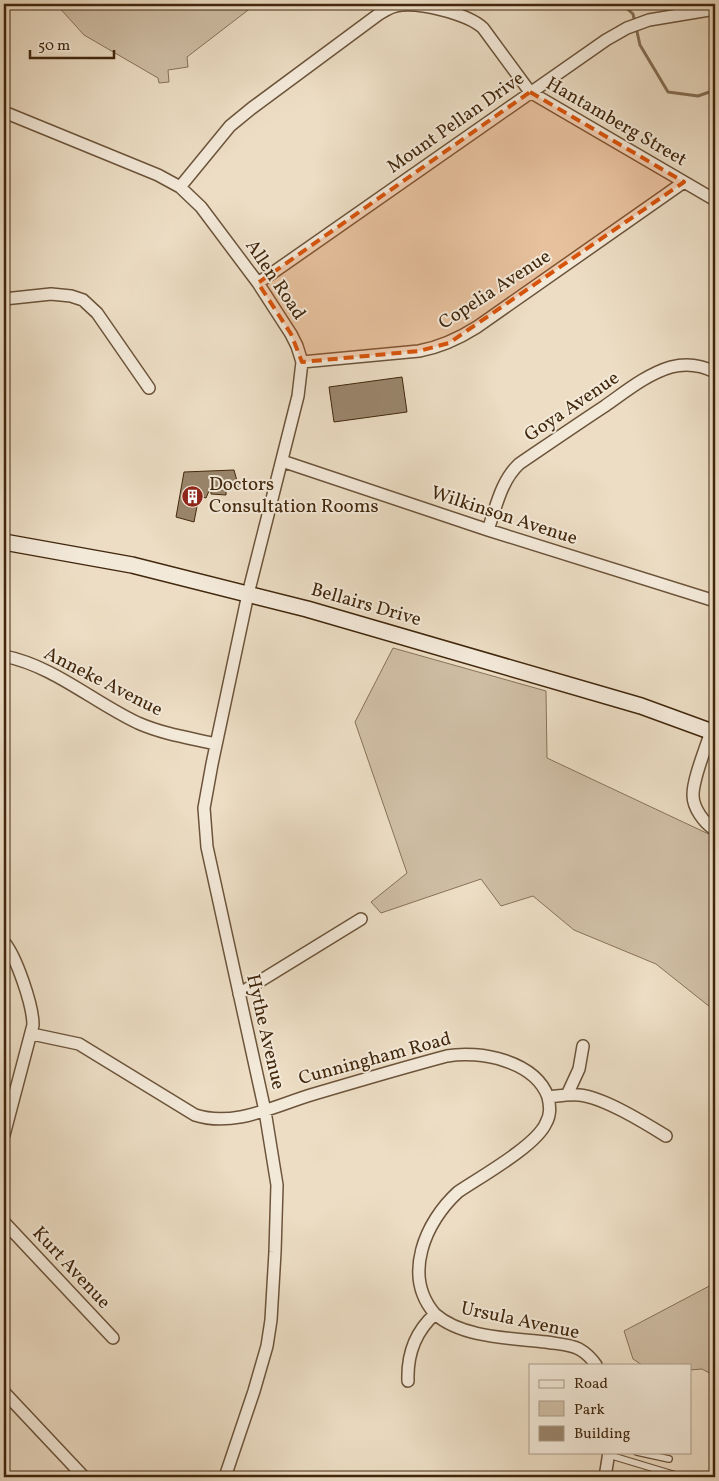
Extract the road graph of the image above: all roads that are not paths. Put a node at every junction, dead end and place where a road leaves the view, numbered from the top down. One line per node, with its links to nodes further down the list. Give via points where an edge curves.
1 (715, 9): 2 (street, Mount Pellan Drive, via 649,20 627,28)
2 (530, 92): 4 (street, Hantamberg Street); 5 (street, Hantamberg Street, via 483,28 474,21 435,9 398,5 379,14 230,126); 7 (street, Mount Pellan Drive)
3 (4, 112): 5 (street, Allen Road, via 149,171)
4 (684, 182): 6 (street, Hantamberg Street); 9 (street, Copelia Avenue, via 454,341 419,350)
5 (180, 187): 7 (street, Allen Road, via 201,207)
6 (715, 200)
7 (258, 283): 9 (street, Allen Road, via 297,346)
8 (4, 299): 11 (street, via 52,294 83,300 97,313)
9 (302, 362): 12 (street, Allen Road, via 298,396)
10 (715, 372): 13 (street, Goya Avenue, via 689,365 663,370 526,459 506,480)
11 (149, 388)
12 (282, 462): 13 (street, Wilkinson Avenue); 15 (street, Allen Road)
13 (488, 530): 16 (street, Wilkinson Avenue)
14 (4, 542): 15 (street, Bellairs Drive, via 132,565)
15 (248, 594): 18 (street, Bellairs Drive, via 554,680); 19 (street, Hythe Avenue)
16 (715, 601)
17 (4, 656): 19 (street, Anneke Avenue, via 37,666 146,726)
18 (714, 732): 20 (street, via 693,798 706,823)
19 (216, 744): 23 (street, Hythe Avenue, via 204,808 205,837)
20 (715, 830)
21 (361, 919): 23 (street)
22 (4, 942): 24 (street, via 15,960 31,1010)
23 (239, 994): 28 (street, Hythe Avenue)
24 (32, 1034): 28 (street, Cunningham Road, via 79,1044 195,1115 213,1119); 29 (street)
25 (583, 1046): 26 (street, via 579,1069)
26 (567, 1095): 27 (street); 30 (street, via 598,1100)
27 (548, 1097): 28 (street, Cunningham Road, via 546,1089 534,1076 517,1066 500,1058 464,1053 279,1104); 32 (street, via 549,1116 541,1132 528,1145 458,1192 437,1215 427,1234 419,1277 422,1294)
28 (265, 1111): 41 (street, Hythe Avenue, via 277,1186 271,1320 262,1366)
29 (4, 1136)
30 (666, 1136)
31 (4, 1222): 33 (street, Kurt Avenue)
32 (436, 1314): 34 (street, Ursula Avenue, via 457,1328 568,1345 584,1352); 35 (street, via 417,1335 408,1365)
33 (113, 1338)
34 (595, 1364)
35 (408, 1381)
36 (4, 1392): 40 (street)
37 (609, 1454): 42 (street); 43 (lane)
38 (646, 1454): 39 (lane)
39 (669, 1459)
40 (84, 1477)
41 (225, 1477)
42 (605, 1477)
43 (682, 1477)

